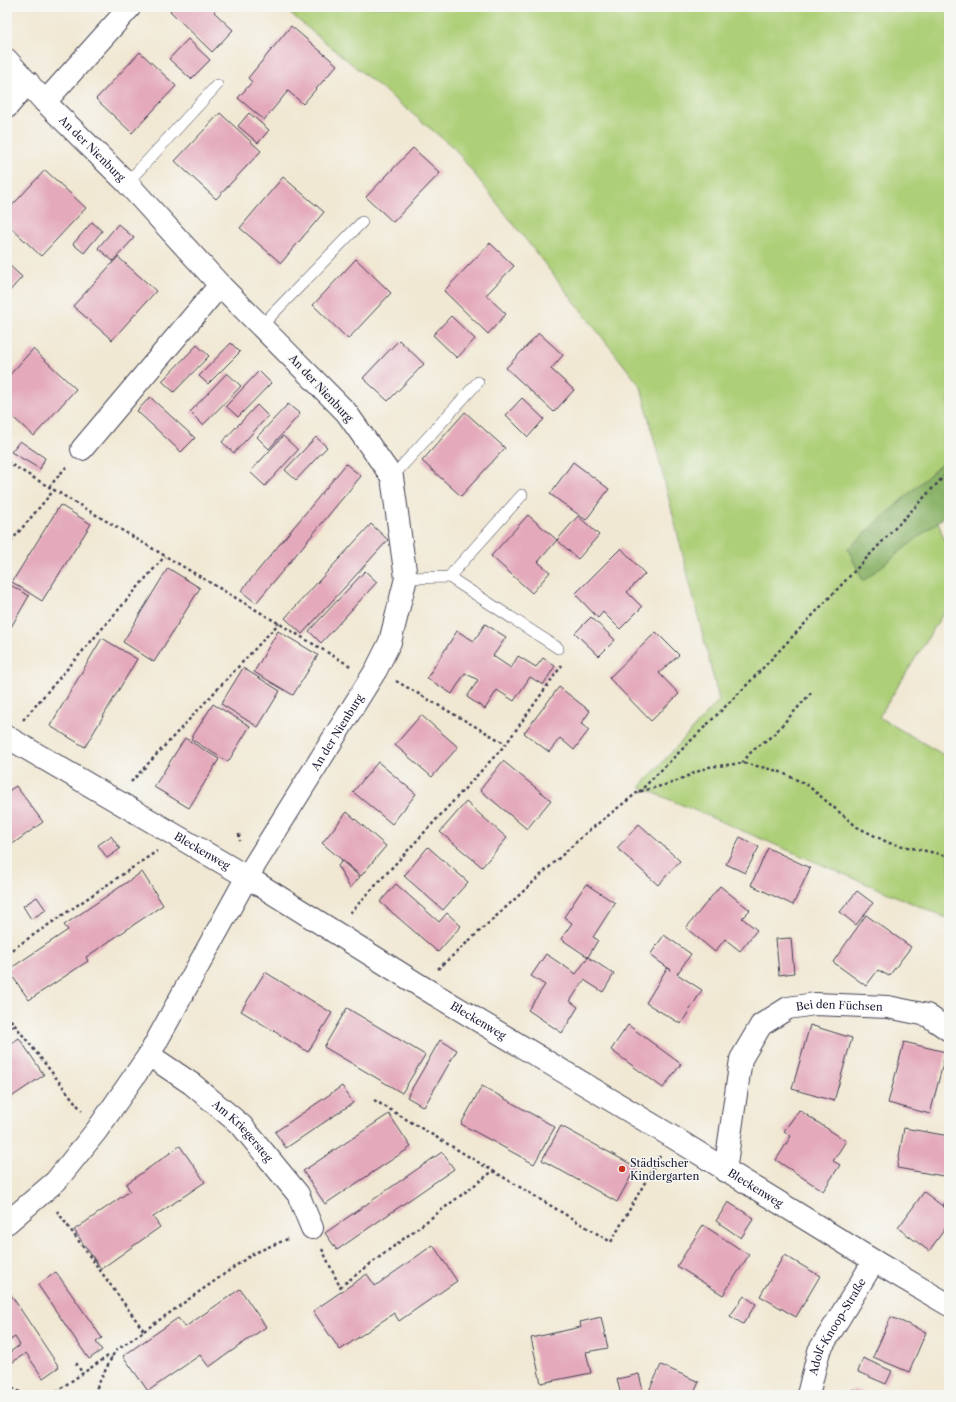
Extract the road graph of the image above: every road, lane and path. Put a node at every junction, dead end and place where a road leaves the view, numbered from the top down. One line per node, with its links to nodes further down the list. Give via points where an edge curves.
1 (130, 7): 5 (street)
2 (7, 60): 3 (street, An der Nienburg)
3 (28, 82): 5 (street, An der Nienburg); 6 (street)
4 (217, 85): 7 (lane)
5 (45, 102): 7 (street, An der Nienburg)
6 (7, 107)
7 (127, 183): 9 (street, An der Nienburg)
8 (362, 222): 10 (lane)
9 (220, 285): 10 (street, An der Nienburg); 12 (street)
10 (261, 326): 15 (street, An der Nienburg, via 346,412)
11 (478, 382): 15 (lane)
12 (82, 449): 16 (path)
13 (7, 462): 16 (path)
14 (949, 471): 31 (path, via 743,689)
15 (392, 477): 22 (street, An der Nienburg)
16 (49, 487): 17 (path)
17 (54, 490): 19 (path); 20 (path)
18 (522, 495): 21 (lane)
19 (7, 546)
20 (165, 556): 23 (path); 27 (path)
21 (449, 577): 22 (lane); 24 (lane)
22 (406, 578): 25 (street, An der Nienburg, via 390,642)
23 (279, 622): 25 (path); 30 (path)
24 (558, 648): 28 (path, via 562,666)
25 (374, 674): 28 (path); 34 (street, An der Nienburg)
26 (811, 693): 29 (path, via 773,735 752,751)
27 (13, 730): 32 (street, Bleckenweg)
28 (506, 744): 35 (path)
29 (741, 764): 31 (path, via 708,767 672,783); 33 (path, via 778,771 806,784 857,827 889,843)
30 (126, 788)
31 (638, 792): 37 (path, via 586,833)
32 (178, 837): 34 (street, Bleckenweg); 36 (path)
33 (949, 856)
34 (247, 877): 35 (street, Bleckenweg); 42 (street)
35 (333, 931): 37 (street, Bleckenweg)
36 (7, 953)
37 (419, 985): 45 (street, Bleckenweg)
38 (7, 1015): 39 (path)
39 (15, 1025): 40 (path); 44 (path)
40 (7, 1030)
41 (949, 1030): 47 (street, Bei den Füchsen, via 927,1014 888,1007 815,1004 788,1008 761,1025 741,1058)
42 (149, 1055): 44 (street); 50 (street, Am Kriegersteg, via 192,1084 242,1126 298,1194)
43 (374, 1100): 46 (path)
44 (97, 1130): 48 (street, via 56,1180)
45 (671, 1136): 46 (path, via 611,1242); 47 (street, Bleckenweg)
46 (493, 1171): 50 (path, via 340,1287)
47 (725, 1171): 51 (street, Bleckenweg)
48 (43, 1191): 49 (street); 53 (path)
49 (7, 1223)
50 (312, 1228): 53 (path, via 254,1253)
51 (874, 1261): 52 (street, Bleckenweg); 61 (street, Adolf-Knoop-Straße, via 819,1351)
52 (949, 1305)
53 (144, 1331): 54 (path, via 115,1351)
54 (112, 1358): 56 (path, via 108,1356); 60 (path)
55 (76, 1363): 56 (path)
56 (83, 1374): 59 (path)
57 (7, 1385): 58 (path)
58 (25, 1395)
59 (51, 1395)
60 (93, 1395)
61 (808, 1395)

